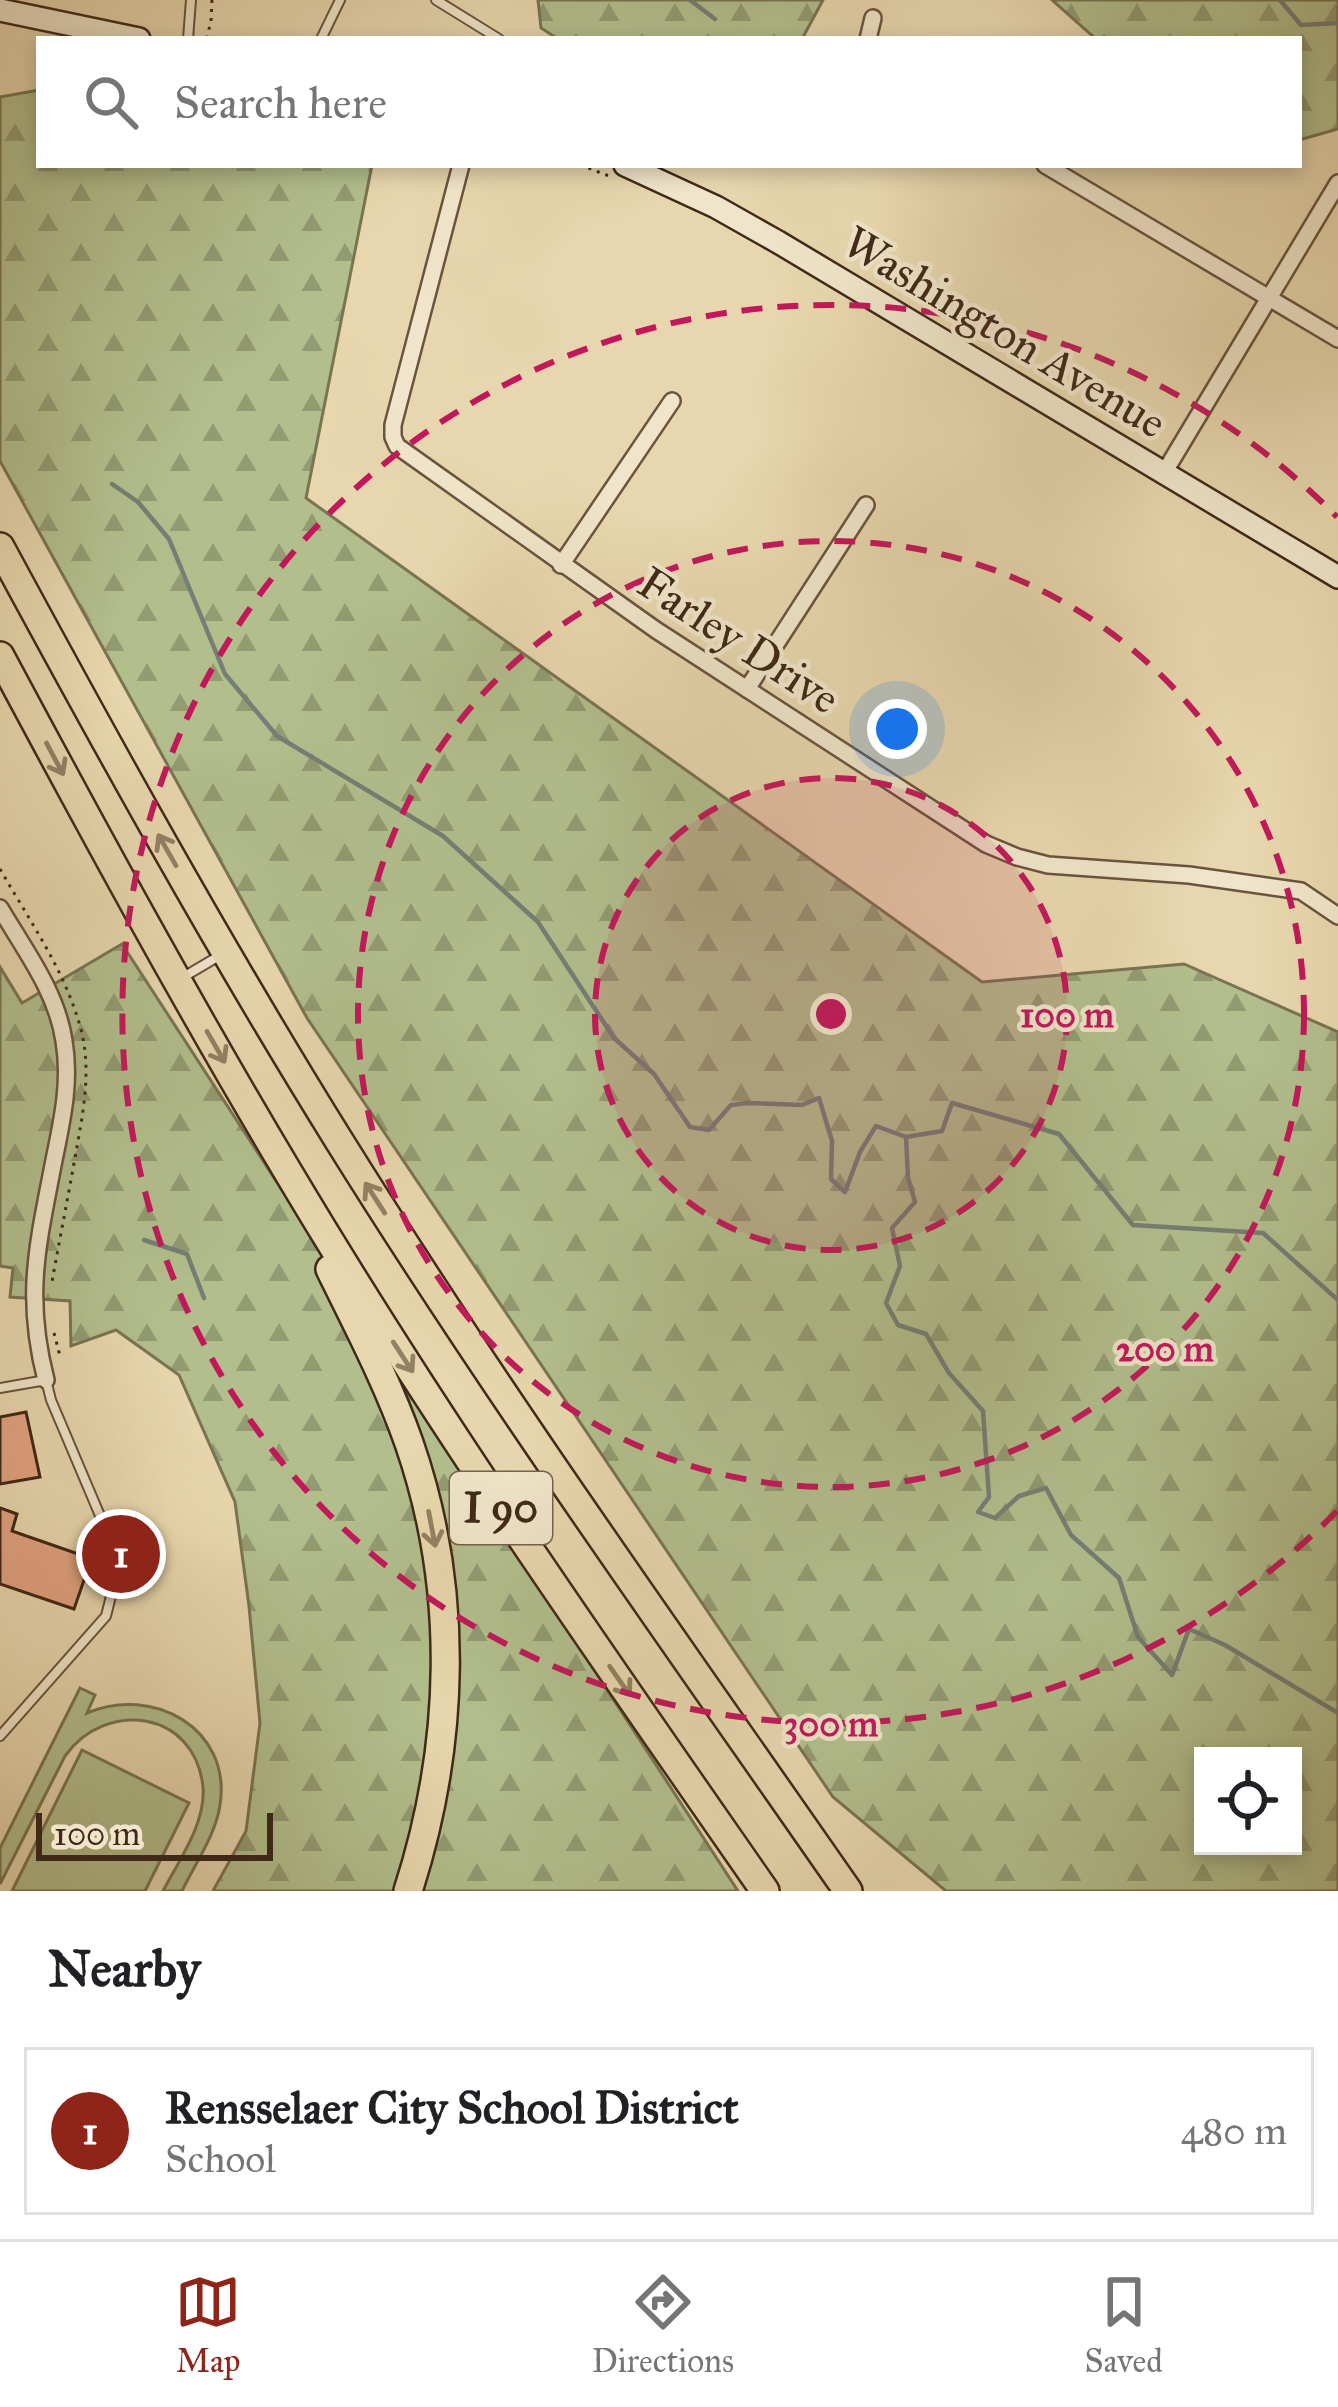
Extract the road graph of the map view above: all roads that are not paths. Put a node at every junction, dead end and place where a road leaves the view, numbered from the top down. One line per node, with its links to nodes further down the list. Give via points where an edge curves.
1 (191, 0): 7 (lane)
2 (340, 0): 8 (lane)
3 (436, 0): 9 (lane)
4 (0, 10): 6 (street)
5 (873, 18): 10 (street)
6 (125, 36)
7 (188, 36)
8 (322, 36)
9 (494, 36)
10 (869, 36)
11 (460, 168): 21 (street, Farley Drive, via 394,437)
12 (632, 168): 18 (street, Washington Avenue, via 778,242)
13 (1050, 168): 15 (street)
14 (1338, 183): 15 (street)
15 (1268, 298): 16 (street); 18 (street)
16 (1338, 339)
17 (672, 401): 21 (street)
18 (1164, 473): 22 (street, Washington Avenue)
19 (866, 505): 24 (street)
20 (0, 547): 27 (highway, I 90, one-way to 20)
21 (561, 565): 24 (street, Farley Drive)
22 (1338, 578)
23 (0, 656): 28 (highway, I 90, one-way to 28)
24 (747, 689): 26 (street, Farley Drive, via 1017,857 1301,891)
25 (0, 908): 30 (street, via 51,999 66,1052 65,1104 33,1286)
26 (1338, 916)
27 (225, 952): 28 (lane); 33 (highway, I 90, one-way to 27, via 470,1344)
28 (178, 980): 29 (highway, I 90, one-way to 29)
29 (254, 1114): 34 (highway, one-way to 34, via 394,1402 432,1525 446,1698 436,1786); 35 (highway, I 90, one-way to 35, via 474,1468)
30 (46, 1380): 31 (lane); 32 (lane, via 115,1551 116,1576 106,1616)
31 (0, 1388)
32 (0, 1736)
33 (843, 1883)
34 (408, 1891)
35 (765, 1891)

